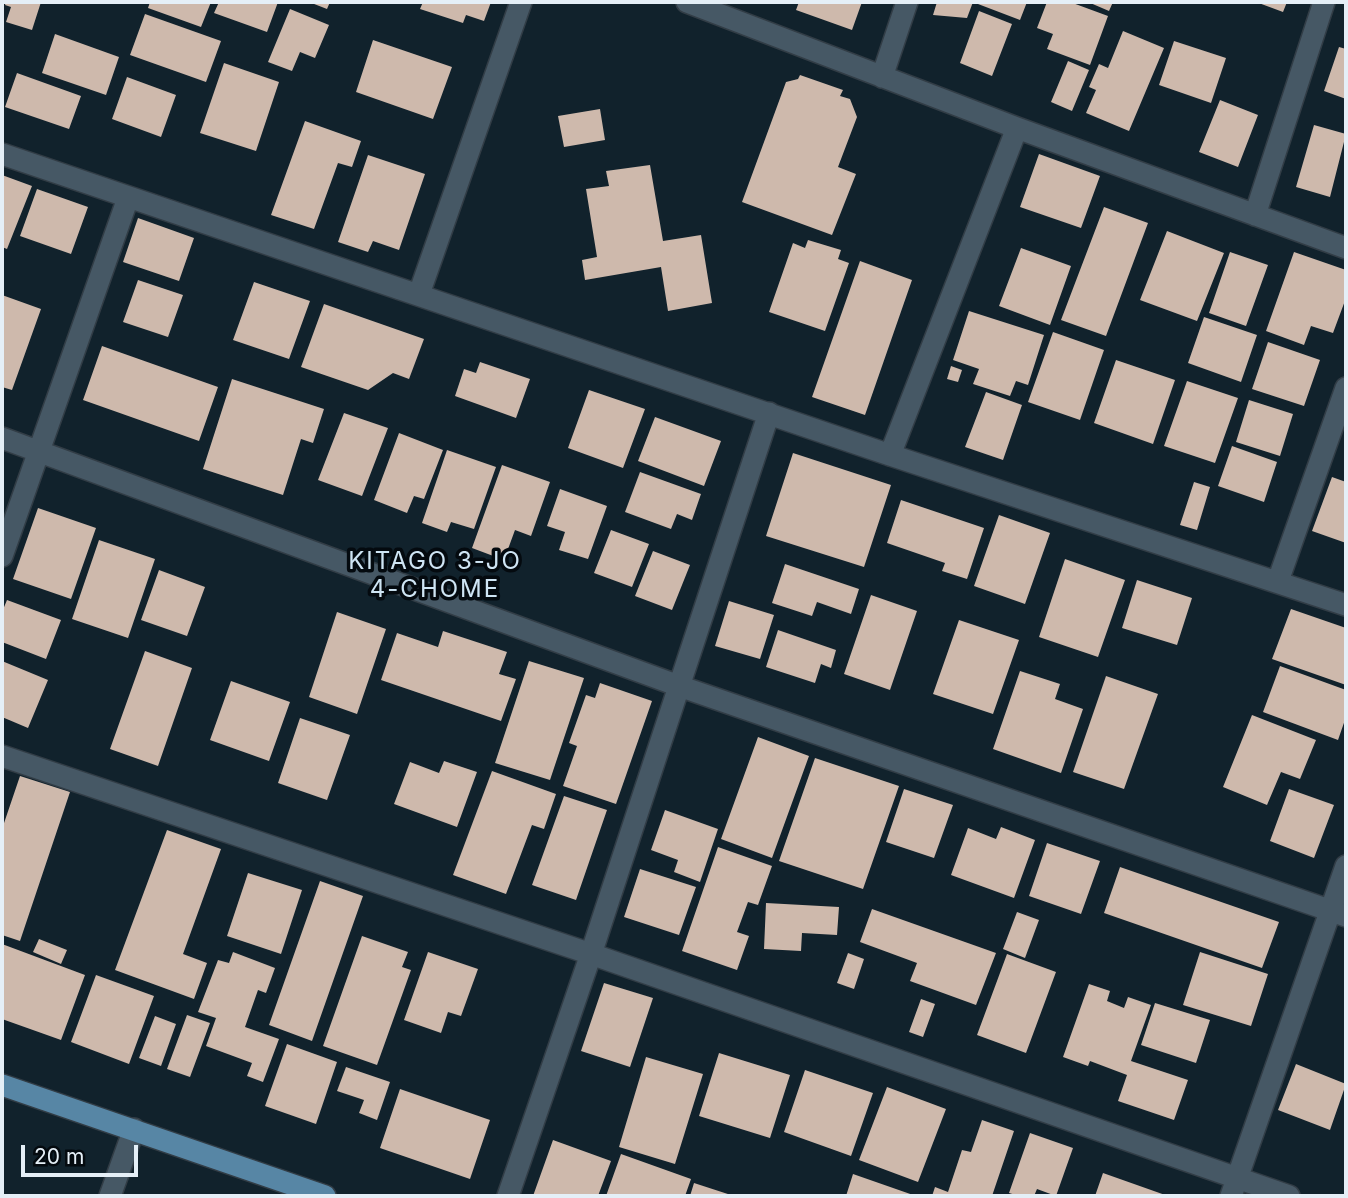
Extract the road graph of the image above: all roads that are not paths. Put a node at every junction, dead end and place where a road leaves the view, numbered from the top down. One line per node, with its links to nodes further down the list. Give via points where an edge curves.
1 (521, 2): 11 (street)
2 (687, 2): 5 (street)
3 (907, 2): 5 (street)
4 (1324, 2): 9 (street)
5 (882, 77): 6 (street)
6 (1017, 128): 9 (street); 16 (street)
7 (2, 154): 8 (street)
8 (128, 198): 11 (street); 15 (street)
9 (1255, 215): 10 (street)
10 (1346, 248)
11 (419, 293): 13 (street)
12 (1346, 388): 18 (street)
13 (769, 413): 16 (street); 20 (street)
14 (2, 438): 15 (street)
15 (38, 451): 17 (street); 20 (street)
16 (890, 455): 18 (street)
17 (2, 556)
18 (1278, 582): 19 (street)
19 (1346, 605)
20 (679, 686): 23 (street); 24 (street)
21 (2, 755): 24 (street)
22 (1346, 866): 23 (street)
23 (1338, 913): 27 (street)
24 (591, 954): 27 (street); 30 (street)
25 (2, 1085): 26 (main road)
26 (134, 1129): 28 (street); 29 (main road)
27 (1234, 1187): 31 (street)
28 (110, 1196)
29 (325, 1196)
30 (508, 1196)
31 (1289, 1196)

